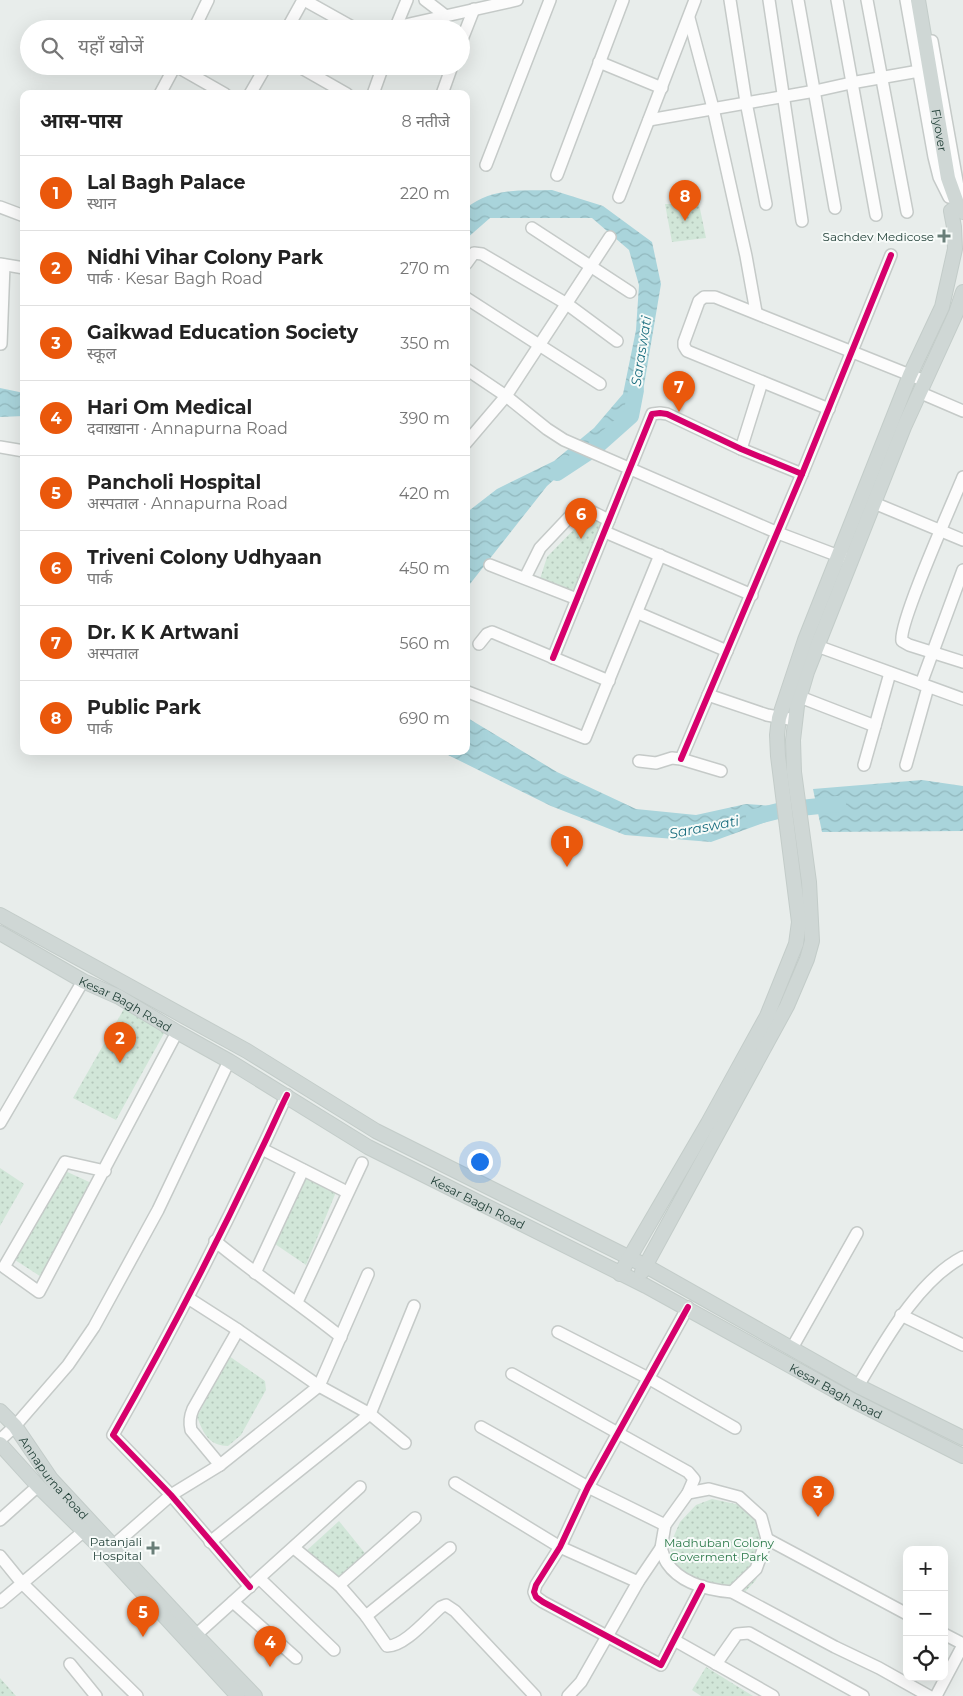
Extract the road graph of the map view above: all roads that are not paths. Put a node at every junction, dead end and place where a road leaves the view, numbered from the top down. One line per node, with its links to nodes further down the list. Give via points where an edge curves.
1 (208, 0): 21 (street)
2 (304, 0): 22 (street); 23 (street)
3 (407, 0): 24 (street)
4 (425, 0): 17 (street)
5 (517, 0): 18 (street)
6 (550, 0): 49 (street)
7 (622, 0): 27 (street)
8 (695, 0): 20 (street)
9 (730, 0): 46 (street)
10 (769, 0): 45 (street)
11 (798, 0): 44 (street)
12 (836, 0): 36 (street)
13 (867, 0): 35 (street)
14 (906, 0): 28 (street)
15 (918, 0): 56 (main road, Flyover, via 948,178)
16 (924, 0): 51 (street)
17 (437, 4): 19 (street)
18 (474, 9): 19 (street); 26 (street)
19 (446, 16): 25 (street)
20 (689, 18): 37 (street); 47 (street)
21 (198, 20)
22 (292, 20)
23 (340, 20)
24 (399, 20)
25 (429, 20)
26 (470, 20)
27 (599, 62): 37 (street); 50 (street)
28 (919, 71): 35 (street); 56 (street, via 937,170)
29 (170, 75): 38 (street)
30 (191, 75): 39 (street)
31 (261, 75): 40 (street)
32 (314, 75): 41 (street)
33 (380, 75): 42 (street)
34 (449, 75): 43 (street)
35 (882, 77): 36 (street); 57 (street)
36 (851, 83): 44 (street); 59 (street)
37 (662, 88): 48 (street)
38 (162, 90)
39 (218, 90)
40 (252, 90)
41 (340, 90)
42 (374, 90)
43 (443, 90)
44 (815, 91): 45 (street); 55 (street)
45 (783, 96): 46 (street); 60 (street)
46 (746, 102): 47 (street); 53 (street)
47 (714, 108): 48 (street); 72 (street)
48 (649, 120): 52 (street)
49 (486, 165)
50 (557, 175)
51 (959, 175): 56 (street)
52 (619, 197)
53 (766, 204)
54 (0, 207): 58 (street)
55 (835, 208)
56 (958, 208): 78 (main road, Flyover, via 954,227 955,249 942,306)
57 (906, 212)
58 (20, 214)
59 (876, 215)
60 (802, 221)
61 (532, 228): 66 (street)
62 (610, 237): 66 (street)
63 (891, 255): 76 (street)
64 (470, 256): 71 (street, via 477,252)
65 (2, 264): 67 (street); 74 (street)
66 (591, 266): 68 (street); 71 (street)
67 (20, 267)
68 (630, 292)
69 (963, 292): 81 (main road)
70 (470, 301): 75 (street)
71 (567, 304): 73 (street); 75 (street)
72 (756, 312): 76 (street); 79 (street, via 715,297 704,297 684,346 692,354)
73 (618, 340)
74 (1, 344)
75 (539, 346): 80 (street); 82 (street)
76 (852, 352): 78 (street); 83 (street)
77 (470, 372): 82 (street)
78 (910, 375): 81 (street); 99 (main road, Flyover)
79 (762, 382): 83 (street); 87 (street)
80 (600, 384)
81 (923, 387): 84 (street); 92 (main road)
82 (506, 396): 85 (street); 89 (street, via 564,440)
83 (829, 408): 90 (street)
84 (963, 412)
85 (470, 438)
86 (0, 447): 88 (street)
87 (741, 449): 89 (street, via 667,414 652,414); 90 (street)
88 (20, 450)
89 (630, 468): 93 (street); 96 (street)
90 (802, 474): 96 (street)
91 (962, 482): 94 (street)
92 (874, 503): 94 (street); 99 (main road)
93 (609, 520): 95 (street); 102 (street, via 584,509 575,511 540,548)
94 (941, 531): 97 (street); 109 (street, via 901,632 902,641)
95 (605, 532): 98 (street); 104 (street)
96 (778, 533): 99 (street); 103 (street)
97 (963, 540)
98 (660, 555): 103 (street); 105 (street)
99 (845, 558): 107 (main road); 119 (main road, via 805,640)
100 (490, 565): 102 (street)
101 (963, 570): 109 (street)
102 (524, 578): 104 (street)
103 (752, 595): 108 (street)
104 (577, 598): 110 (street)
105 (638, 613): 108 (street); 113 (street)
106 (479, 644): 110 (street, via 492,632)
107 (817, 646): 112 (street); 117 (main road)
108 (727, 651): 116 (street)
109 (932, 652): 111 (street); 114 (street)
110 (552, 658): 113 (street)
111 (963, 662)
112 (890, 673): 114 (street); 121 (street)
113 (609, 681): 115 (street, via 585,738)
114 (924, 685): 118 (street); 125 (street)
115 (470, 693)
116 (708, 695): 119 (street); 122 (street)
117 (800, 697): 120 (main road); 121 (street)
118 (963, 699)
119 (779, 718): 120 (street); 142 (main road, via 780,776 799,922 796,944 767,1016 650,1227)
120 (794, 720): 143 (main road, via 794,772 812,922 808,959 787,1006)
121 (875, 726): 124 (street)
122 (681, 759): 123 (street, via 656,763); 126 (street)
123 (639, 761)
124 (864, 765)
125 (906, 765)
126 (721, 771)
127 (1, 919): 142 (main road, Kesar Bagh Road, via 247,1051 376,1132)
128 (0, 933): 129 (main road, Kesar Bagh Road)
129 (83, 981): 130 (main road, Kesar Bagh Road, via 119,997); 133 (street)
130 (177, 1032): 131 (main road, Kesar Bagh Road); 136 (street)
131 (229, 1061): 132 (main road, Kesar Bagh Road); 164 (street, via 158,1210 94,1327 68,1365)
132 (287, 1095): 134 (street); 146 (main road, Kesar Bagh Road, via 368,1147)
133 (0, 1123)
134 (262, 1149): 137 (street); 140 (street)
135 (362, 1163): 138 (street)
136 (105, 1170): 136 (street, via 65,1162 4,1267 40,1292)
137 (303, 1170): 138 (street); 144 (street)
138 (347, 1192): 149 (street)
139 (857, 1233): 157 (street)
140 (215, 1241): 144 (street); 148 (street)
141 (963, 1257): 152 (street, via 928,1285)
142 (629, 1258): 143 (main road, Kesar Bagh Road); 146 (main road)
143 (646, 1266): 147 (main road); 157 (main road, Kesar Bagh Road)
144 (255, 1273): 149 (street)
145 (368, 1274): 155 (street)
146 (620, 1274): 147 (main road, Kesar Bagh Road)
147 (637, 1282): 151 (main road, Kesar Bagh Road)
148 (188, 1298): 153 (street); 179 (street, via 113,1435)
149 (297, 1302): 155 (street)
150 (414, 1306): 163 (street)
151 (688, 1308): 159 (street); 172 (main road, Kesar Bagh Road, via 852,1400)
152 (901, 1315): 156 (street); 161 (street)
153 (238, 1330): 160 (street); 173 (street, via 193,1409 189,1424)
154 (558, 1332): 159 (street)
155 (341, 1337): 160 (street)
156 (963, 1345)
157 (792, 1348): 161 (main road, Kesar Bagh Road)
158 (512, 1374): 167 (street)
159 (648, 1378): 166 (street); 167 (street)
160 (319, 1386): 163 (street); 173 (street)
161 (858, 1386): 168 (main road, Kesar Bagh Road)
162 (0, 1411): 164 (main road, Annapurna Road)
163 (370, 1414): 170 (street); 185 (street)
164 (14, 1426): 169 (street); 186 (main road, Annapurna Road, via 51,1479)
165 (481, 1427): 176 (street)
166 (735, 1428)
167 (618, 1433): 176 (street); 178 (street, via 688,1472 694,1479)
168 (963, 1438)
169 (0, 1440)
170 (405, 1443)
171 (0, 1444): 175 (main road, Annapurna Road)
172 (963, 1456)
173 (220, 1465): 179 (street)
174 (455, 1483): 187 (street)
175 (38, 1486): 181 (street); 183 (main road, Annapurna Road)
176 (588, 1487): 182 (street); 187 (street)
177 (360, 1488): 188 (street)
178 (688, 1493): 182 (street); 184 (street, via 709,1489 739,1497 761,1517)
179 (171, 1495): 185 (street); 186 (street)
180 (415, 1518): 195 (street)
181 (0, 1520)
182 (665, 1525): 190 (street)
183 (84, 1531): 194 (street); 214 (main road, Annapurna Road)
184 (767, 1539): 198 (street, via 756,1569); 201 (street)
185 (210, 1542): 197 (street)
186 (114, 1545): 203 (main road, Annapurna Road)
187 (560, 1547): 193 (street); 204 (street, via 536,1585 536,1597)
188 (294, 1548): 192 (street); 195 (street)
189 (450, 1548): 202 (street)
190 (661, 1548): 193 (street); 196 (street, via 667,1563 679,1575)
191 (0, 1556): 194 (street)
192 (260, 1579): 197 (street); 208 (street)
193 (638, 1582): 204 (street)
194 (22, 1583): 199 (street); 213 (street)
195 (339, 1585): 202 (street)
196 (702, 1586): 198 (street); 206 (street)
197 (250, 1587): 200 (street)
198 (732, 1592): 220 (street)
199 (0, 1602)
200 (234, 1602): 203 (street); 209 (street)
201 (903, 1612)
202 (366, 1616): 216 (street, via 382,1641 394,1647 446,1605)
203 (196, 1635): 215 (main road, Annapurna Road)
204 (608, 1636): 206 (street, via 661,1665); 217 (street, via 581,1682)
205 (948, 1636): 207 (street)
206 (674, 1640): 211 (street)
207 (963, 1644): 221 (street)
208 (334, 1650)
209 (296, 1658)
210 (70, 1664): 212 (street)
211 (716, 1664): 218 (street); 219 (street, via 737,1634 749,1633)
212 (96, 1696)
213 (137, 1696)
214 (238, 1696)
215 (255, 1696)
216 (535, 1696)
217 (568, 1696)
218 (773, 1696)
219 (864, 1696)
220 (929, 1696)
221 (936, 1696)

